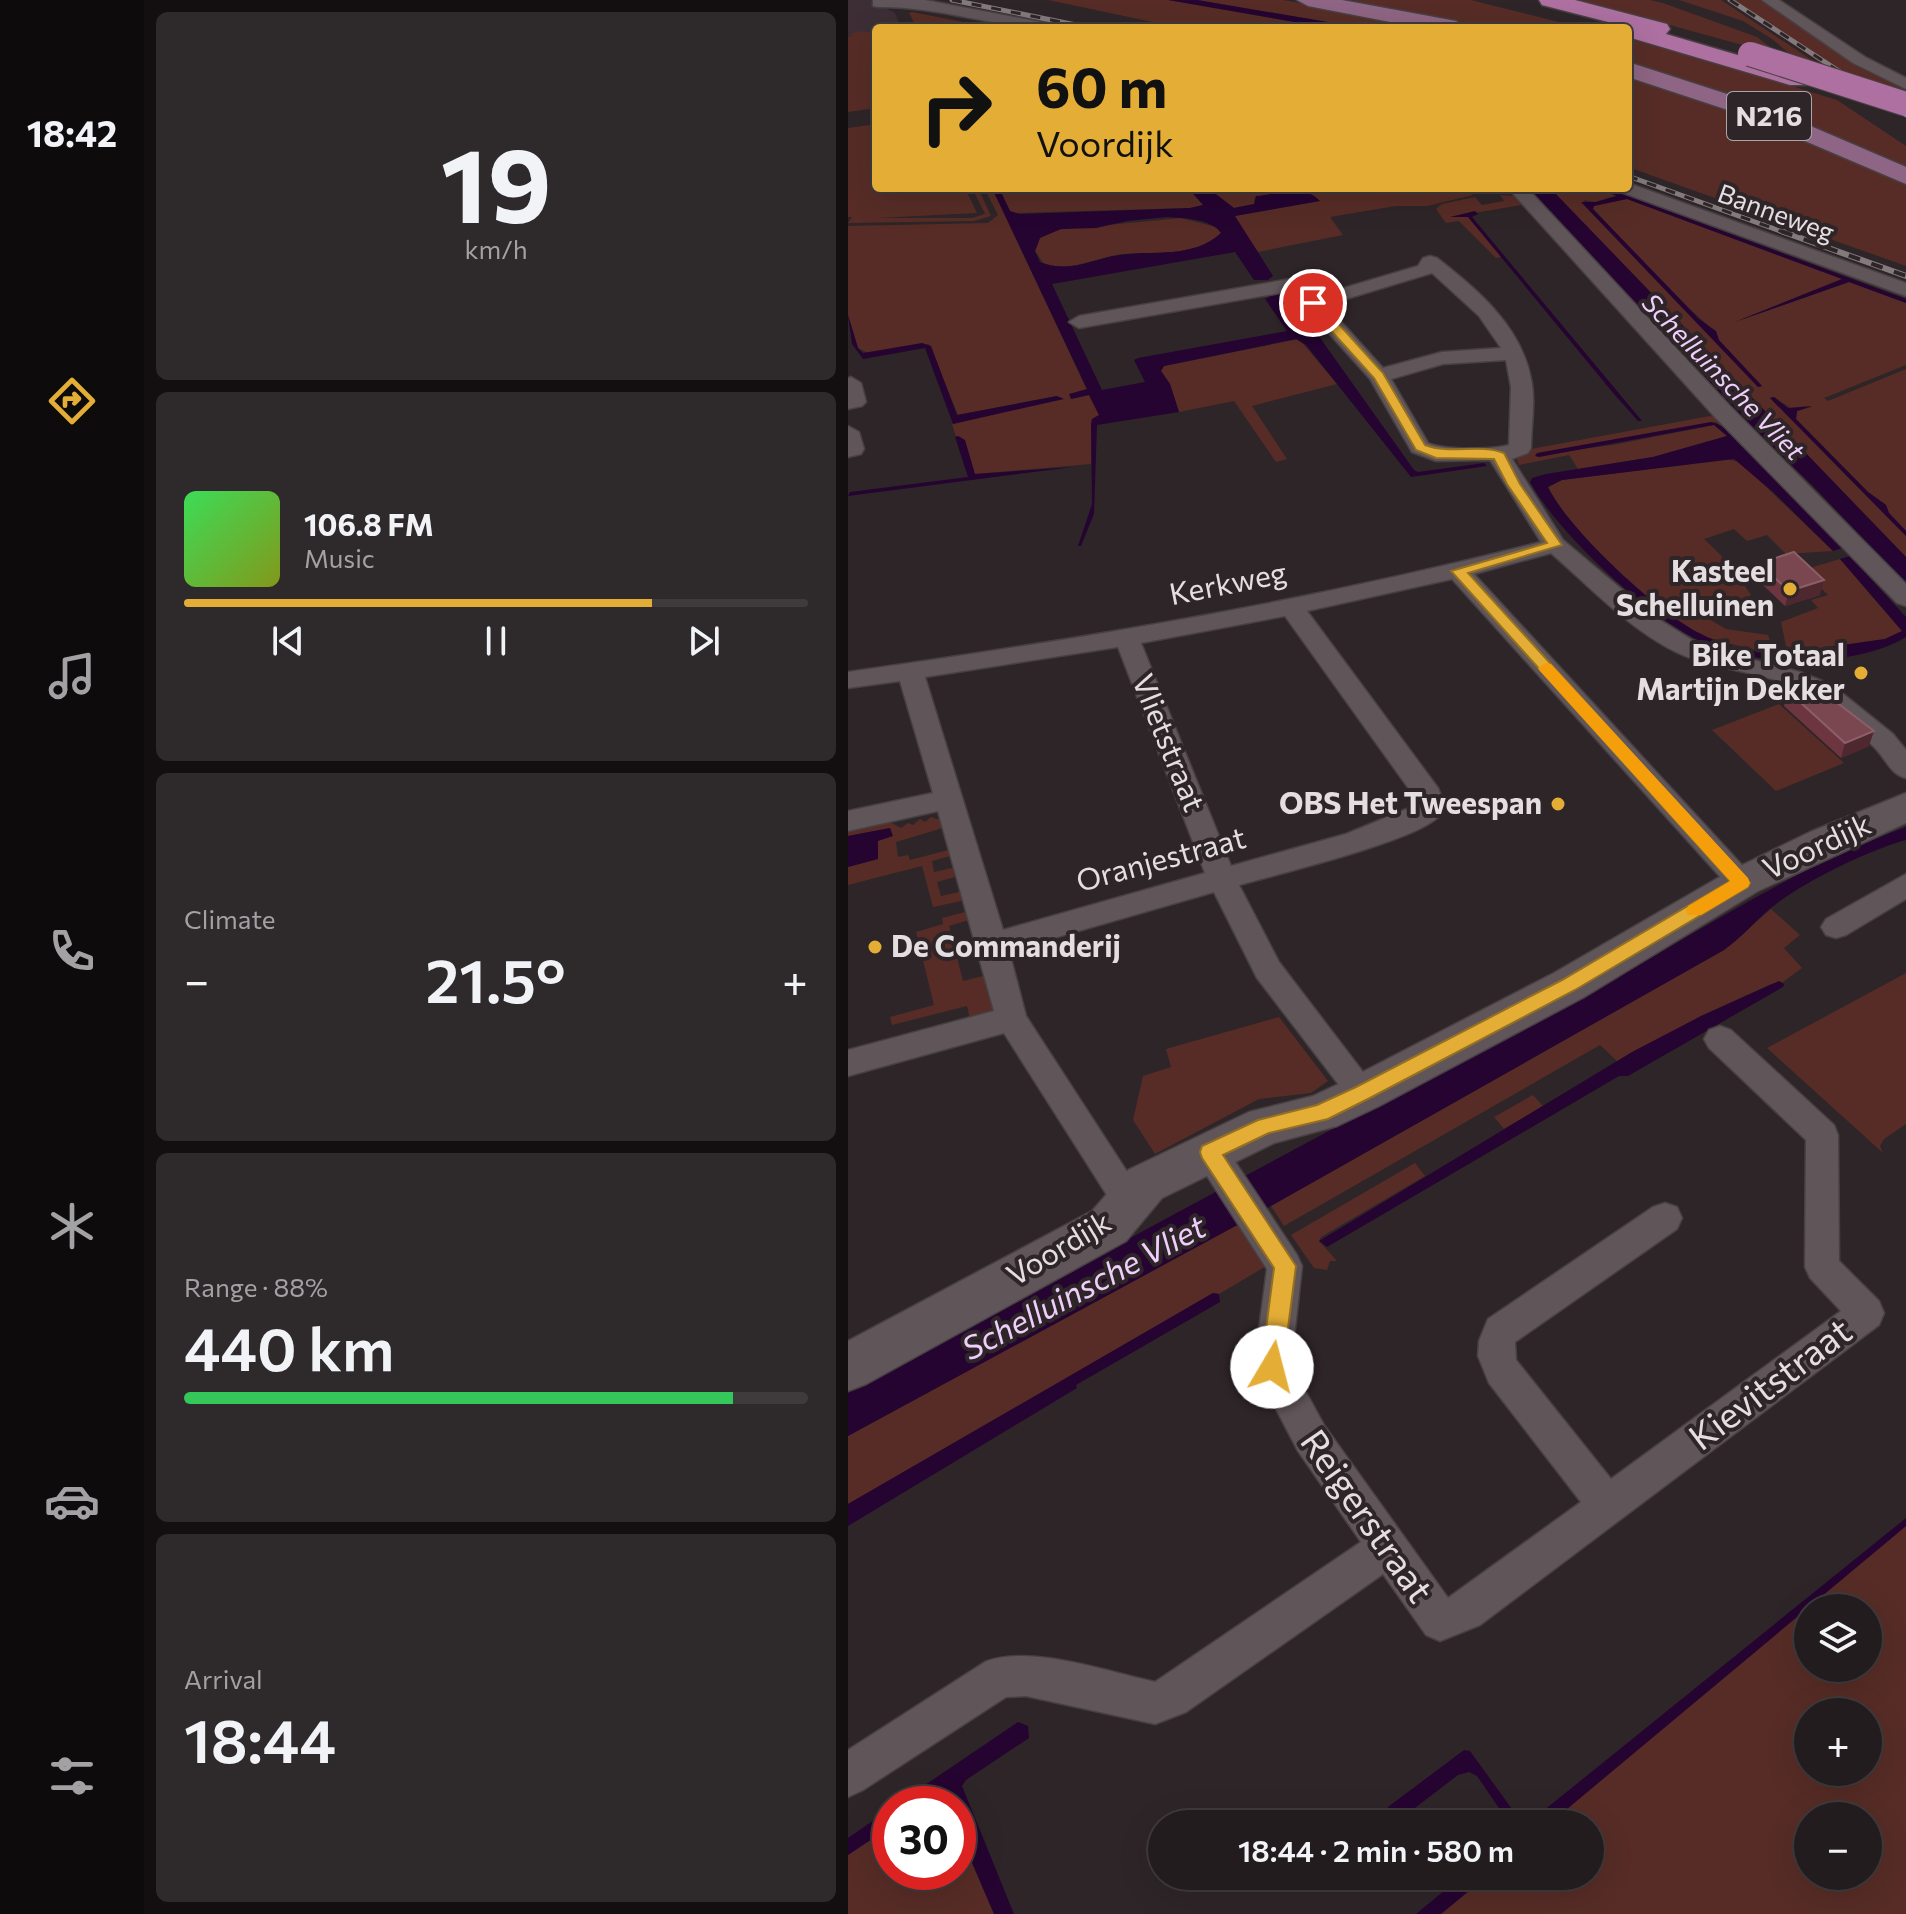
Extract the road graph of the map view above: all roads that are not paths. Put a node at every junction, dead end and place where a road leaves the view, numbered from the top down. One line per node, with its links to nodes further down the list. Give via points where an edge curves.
1 (1308, 0): 7 (main road)
2 (1550, 0): 9 (highway)
3 (1769, 0): 14 (street)
4 (878, 3): 6 (street, via 913,2)
5 (1526, 3): 8 (highway)
6 (1026, 24)
7 (1435, 24)
8 (1606, 24)
9 (1630, 24)
10 (1632, 25): 12 (highway)
11 (1632, 31): 12 (highway)
12 (1744, 58): 15 (highway, bridge); 16 (highway)
13 (1632, 70): 17 (main road, N216, via 1755,111)
14 (1906, 84)
15 (1906, 104)
16 (1906, 115)
17 (1906, 176)
18 (1632, 190): 20 (street, Banneweg)
19 (1521, 192): 30 (street, via 1722,411)
20 (1906, 290)
21 (1313, 303): 22 (street, via 1296,284); 23 (street, via 1425,270 1430,262 1479,302); 24 (street)
22 (1079, 322)
23 (1511, 354): 24 (street, via 1442,358); 27 (street, via 1521,378 1520,448)
24 (1379, 376): 27 (street, via 1420,447 1436,454)
25 (848, 432): 26 (street, via 853,449)
26 (848, 450)
27 (1499, 456): 28 (street)
28 (1555, 545): 29 (street, Kerkweg); 35 (street, via 1643,620 1683,646 1809,683 1836,699 1884,740)
29 (1458, 571): 31 (street, Kerkweg); 40 (street)
30 (1906, 598)
31 (1290, 605): 32 (street, Kerkweg); 39 (street, Oranjestraat, via 1428,795 1428,811 1354,842)
32 (1126, 636): 33 (street, Kerkweg); 39 (street, Vlietstraat)
33 (910, 671): 34 (street, Kerkweg); 36 (street)
34 (848, 680)
35 (1906, 769)
36 (948, 799): 38 (street); 43 (street)
37 (1906, 807): 40 (street, Voordijk)
38 (848, 821)
39 (1222, 879): 43 (street, Oranjestraat); 47 (street, Vlietstraat, via 1268,970)
40 (1742, 883): 47 (street, Voordijk, via 1569,985)
41 (1906, 885): 42 (street)
42 (1836, 927)
43 (992, 944): 44 (street)
44 (1011, 1019): 46 (street); 49 (street)
45 (1720, 1039): 52 (street, Kievitstraat, via 1822,1135 1822,1267 1866,1313)
46 (848, 1063)
47 (1363, 1093): 48 (street, Voordijk, via 1321,1113 1265,1126)
48 (1218, 1164): 49 (street, Voordijk, via 1145,1184); 53 (street, Reigerstraat, via 1285,1266 1272,1367 1311,1438)
49 (1129, 1201): 51 (street, Voordijk, via 1109,1226)
50 (1665, 1218): 52 (street, via 1501,1331 1495,1342 1502,1371)
51 (848, 1367)
52 (1608, 1506): 54 (street, Kievitstraat, via 1466,1611)
53 (1388, 1547): 54 (street, Reigerstraat); 55 (street, via 1171,1697 1155,1703 1026,1675 1000,1677)
54 (1440, 1621)
55 (848, 1775)

